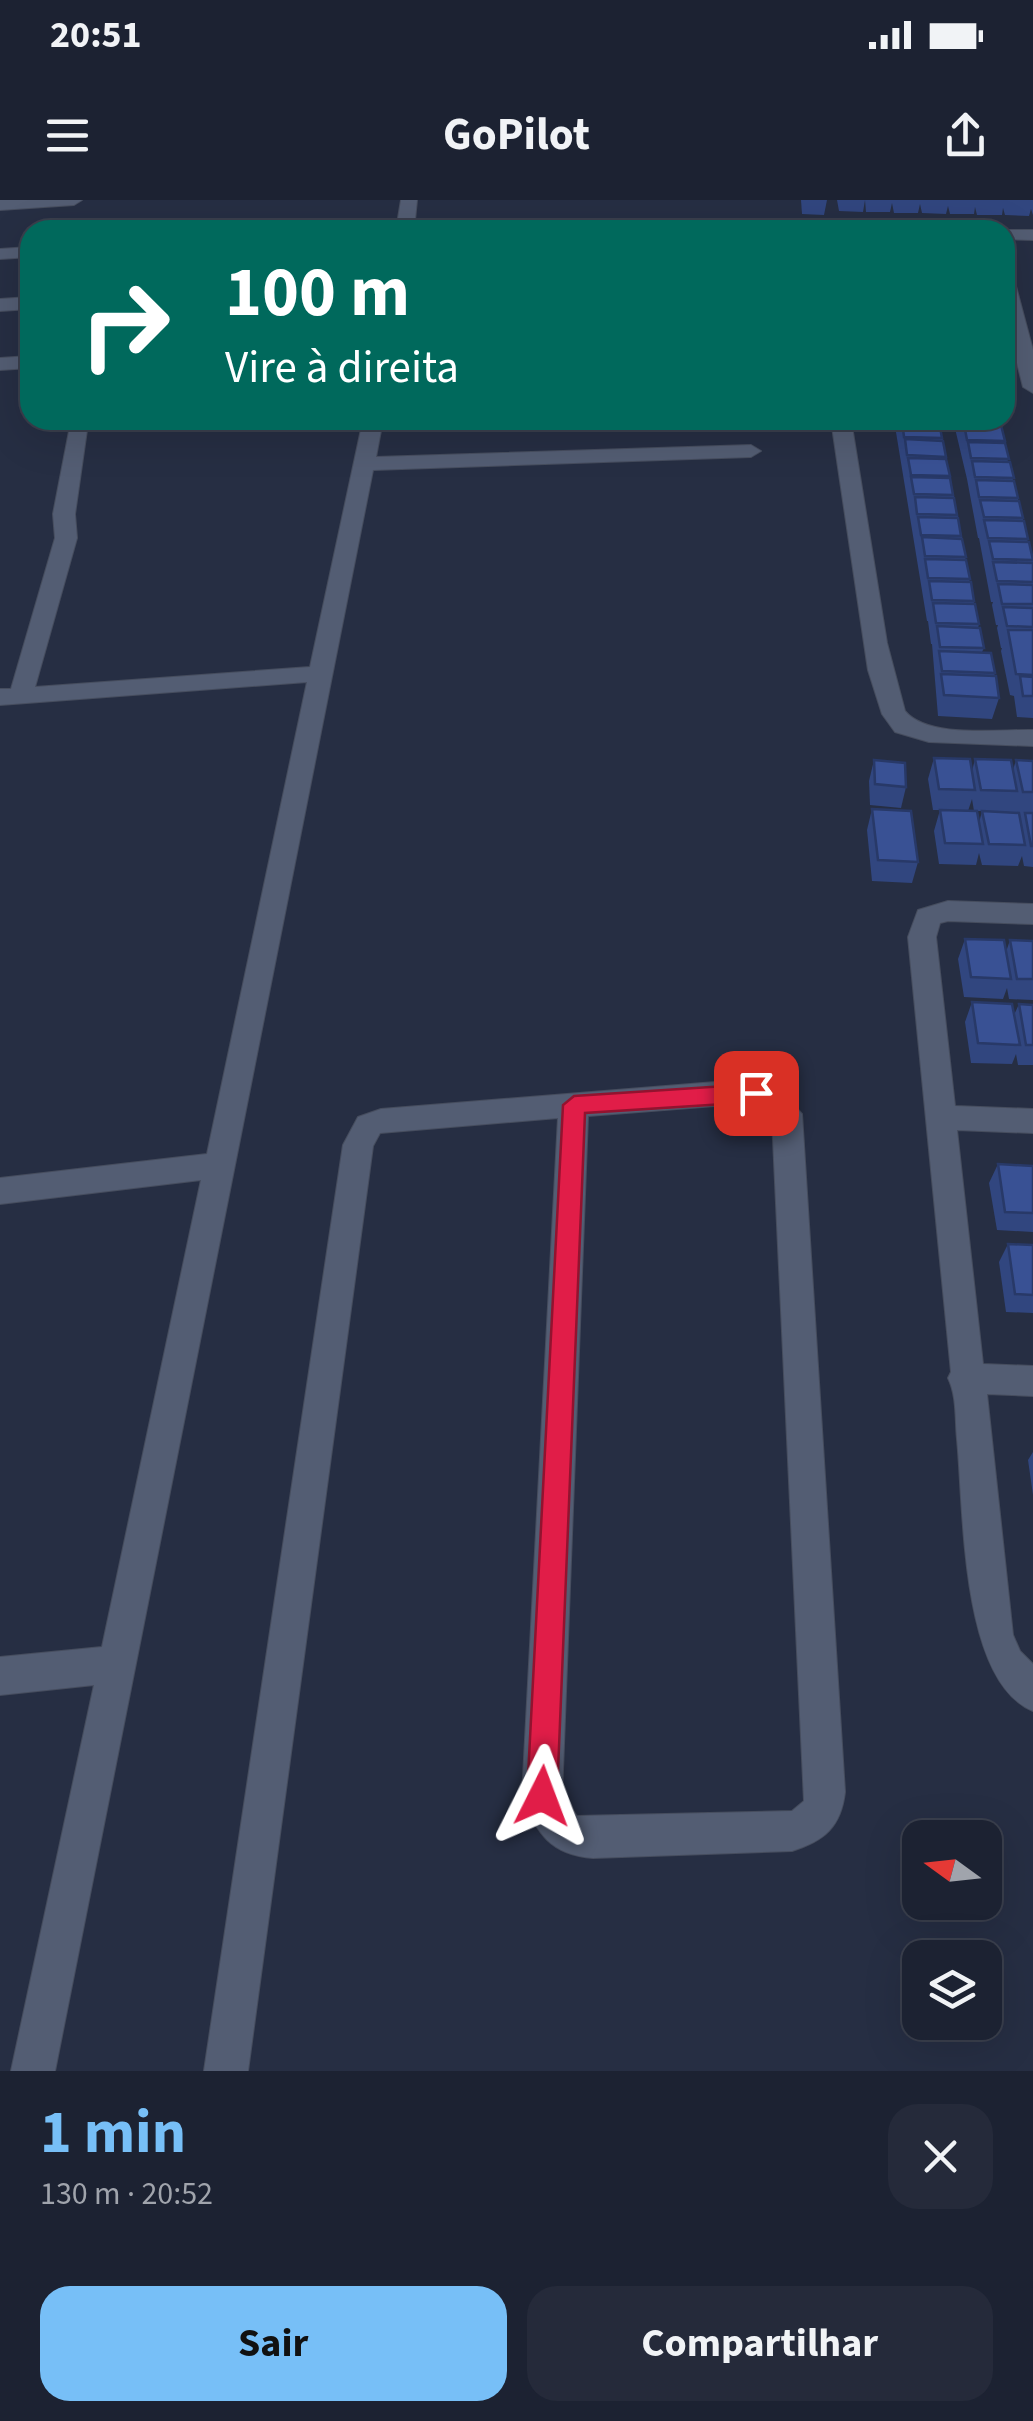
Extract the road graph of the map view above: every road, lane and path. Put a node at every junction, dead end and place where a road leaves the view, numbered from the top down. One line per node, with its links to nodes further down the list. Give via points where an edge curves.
1 (74, 200): 2 (street)
2 (0, 205)
3 (1015, 318): 4 (street)
4 (1033, 387)
5 (76, 430): 11 (street, via 66,538)
6 (371, 430): 9 (street)
7 (843, 430): 12 (street, via 872,626 898,720 932,734)
8 (751, 451): 9 (street)
9 (364, 464): 10 (street)
10 (321, 674): 11 (street); 17 (street)
11 (10, 696)
12 (1033, 738)
13 (1033, 914): 15 (street, via 948,911 928,917 923,926)
14 (574, 1105): 14 (street, via 756,1093 788,1114 825,1792 823,1814 810,1826 593,1838 562,1833 542,1796); 25 (street, via 382,1121 361,1134)
15 (941, 1118): 16 (street); 19 (street)
16 (1033, 1121)
17 (220, 1165): 18 (street); 21 (street)
18 (0, 1191)
19 (965, 1378): 20 (street); 23 (street, via 995,1635 1007,1664)
20 (1033, 1381)
21 (118, 1664): 22 (street); 24 (street)
22 (0, 1676)
23 (1033, 1692)
24 (33, 2071)
25 (226, 2071)

